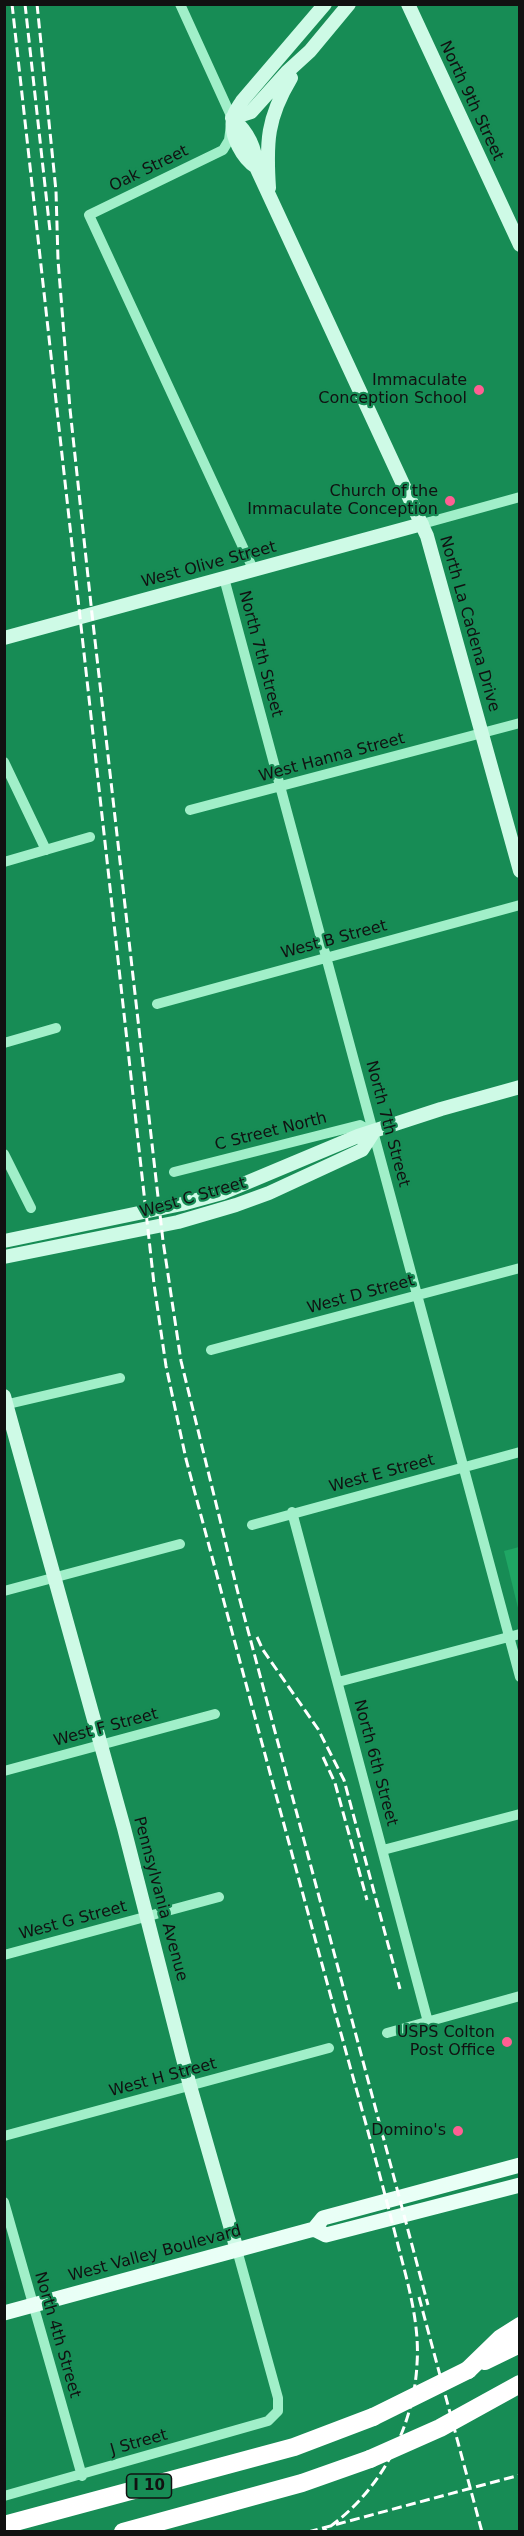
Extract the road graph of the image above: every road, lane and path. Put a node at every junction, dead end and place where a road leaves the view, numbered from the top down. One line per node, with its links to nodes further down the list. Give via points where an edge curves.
1 (180, 4): 6 (street)
2 (325, 4): 6 (street)
3 (350, 4): 5 (street)
4 (408, 4): 11 (street, North 9th Street)
5 (310, 51): 6 (street, via 251,112); 9 (street, via 280,95 271,119 267,145)
6 (232, 118): 7 (street, via 230,140); 8 (street, North La Cadena Drive, via 243,128 256,155)
7 (223, 150): 8 (street); 10 (street, Oak Street)
8 (250, 163): 9 (street, North La Cadena Drive)
9 (270, 196): 13 (street, North La Cadena Drive)
10 (89, 215): 14 (street, North 7th Street)
11 (519, 245)
12 (519, 497): 13 (street)
13 (422, 524): 14 (street, West Olive Street); 18 (street, North La Cadena Drive)
14 (254, 570): 15 (street, West Olive Street)
15 (224, 578): 16 (street, West Olive Street); 20 (street, North 7th Street)
16 (4, 638)
17 (519, 723): 18 (street, West Hanna Street)
18 (482, 733): 20 (street, West Hanna Street); 25 (street, North La Cadena Drive)
19 (4, 762): 23 (street)
20 (280, 787): 21 (street, West Hanna Street); 27 (street, North 7th Street)
21 (190, 810)
22 (90, 837): 23 (street)
23 (46, 850): 24 (street)
24 (4, 862)
25 (519, 871)
26 (519, 905): 27 (street, West B Street)
27 (327, 957): 28 (street, West B Street); 32 (street, North 7th Street)
28 (156, 1004)
29 (56, 1028): 30 (street)
30 (4, 1043)
31 (519, 1087): 32 (street, West C Street)
32 (373, 1133): 34 (street, C Street North, via 360,1125); 36 (street, West C Street, via 222,1193); 37 (street, West C Street, via 362,1149 236,1205 178,1222); 39 (street, North 7th Street)
33 (4, 1154): 35 (street)
34 (174, 1172)
35 (31, 1208)
36 (5, 1241)
37 (4, 1257)
38 (519, 1268): 39 (street, West D Street)
39 (418, 1296): 40 (street, West D Street); 44 (street, North 7th Street)
40 (211, 1350)
41 (120, 1378): 42 (street)
42 (5, 1402): 48 (street, Pennsylvania Avenue)
43 (519, 1452): 44 (street, West E Street)
44 (463, 1468): 45 (street, West E Street); 50 (street, North 7th Street)
45 (292, 1512): 46 (street, West E Street); 52 (street, North 6th Street)
46 (252, 1525)
47 (180, 1544): 48 (street)
48 (54, 1578): 49 (street); 54 (street, Pennsylvania Avenue)
49 (4, 1591)
50 (514, 1635): 51 (street, North 7th Street); 52 (street)
51 (519, 1677)
52 (338, 1682): 57 (street, North 6th Street)
53 (215, 1714): 54 (street, West F Street)
54 (100, 1745): 55 (street, West F Street); 59 (street, Pennsylvania Avenue)
55 (4, 1771)
56 (519, 1814): 57 (street)
57 (383, 1850): 62 (street, North 6th Street)
58 (219, 1897): 59 (street, West G Street)
59 (148, 1917): 60 (street, West G Street); 65 (street, Pennsylvania Avenue)
60 (4, 1955)
61 (519, 1996): 62 (street)
62 (428, 2022): 63 (street)
63 (387, 2033)
64 (329, 2048): 65 (street, West H Street)
65 (190, 2086): 66 (street, West H Street); 72 (street, Pennsylvania Avenue)
66 (4, 2136)
67 (517, 2166): 69 (main road, via 503,2176 472,2185 467,2191); 71 (main road, West Valley Boulevard, via 323,2218)
68 (519, 2185): 69 (main road, West Valley Boulevard)
69 (469, 2199): 71 (main road, West Valley Boulevard, via 326,2235)
70 (4, 2202): 73 (street, North 4th Street)
71 (314, 2229): 72 (main road, West Valley Boulevard)
72 (237, 2250): 73 (main road, West Valley Boulevard); 78 (street, Pennsylvania Avenue, via 278,2398)
73 (33, 2305): 74 (main road, West Valley Boulevard); 79 (street, North 4th Street)
74 (4, 2313)
75 (519, 2326): 76 (highway)
76 (510, 2344): 81 (highway, I 10, bridge, via 468,2370 372,2417 294,2447)
77 (519, 2384): 82 (highway, I 10, bridge, via 440,2428 370,2459)
78 (278, 2411): 79 (street, J Street, via 268,2421)
79 (82, 2476): 80 (street, J Street)
80 (4, 2496)
81 (4, 2525)
82 (123, 2532)

